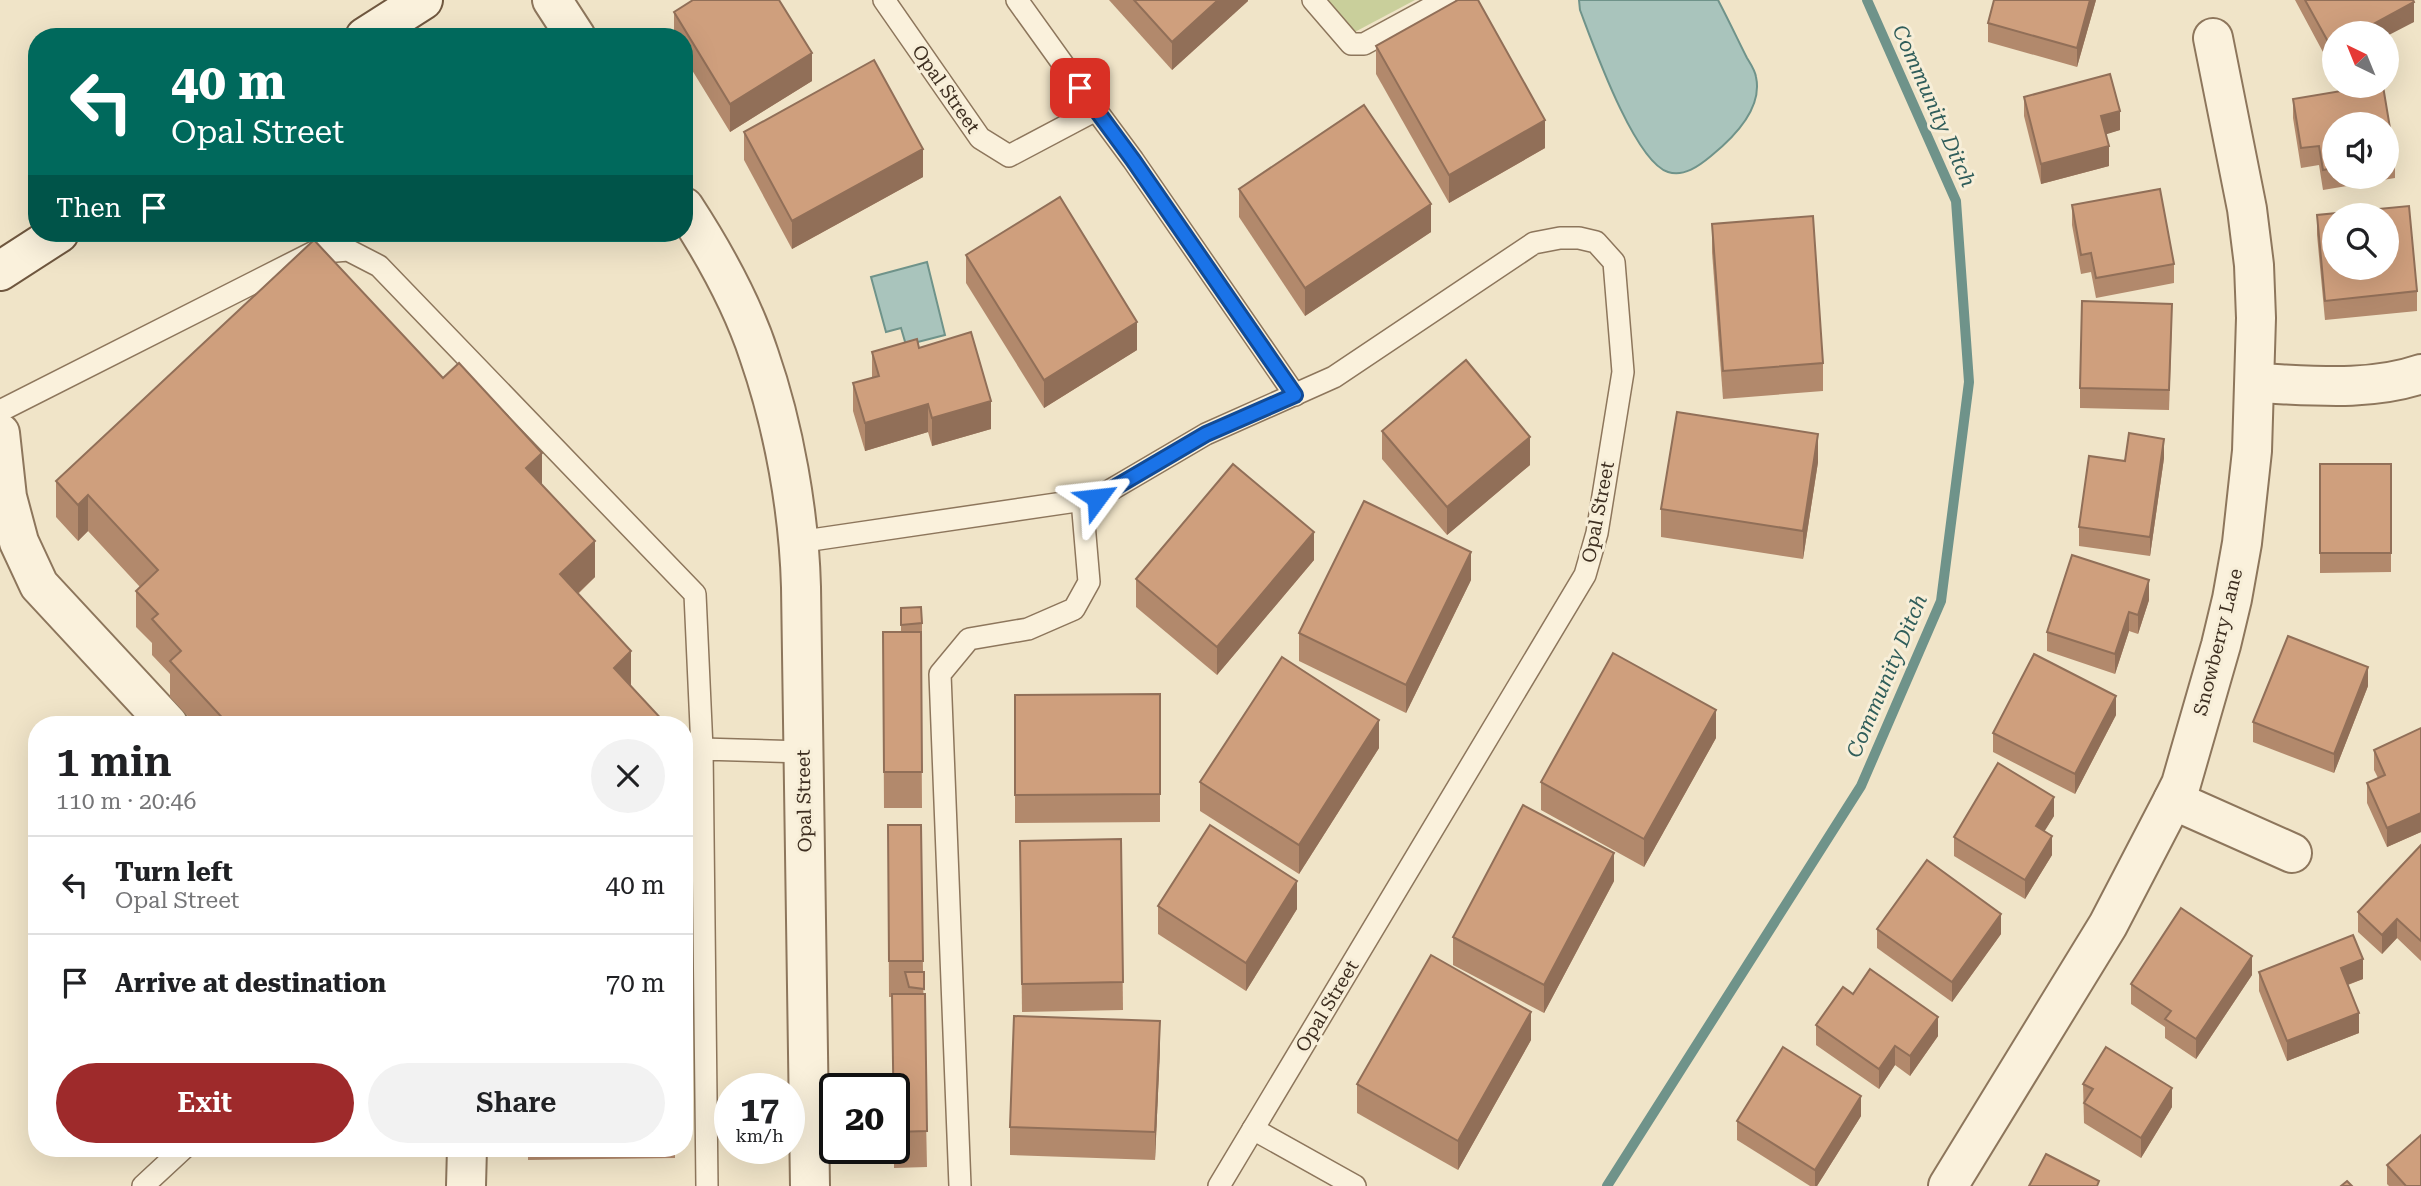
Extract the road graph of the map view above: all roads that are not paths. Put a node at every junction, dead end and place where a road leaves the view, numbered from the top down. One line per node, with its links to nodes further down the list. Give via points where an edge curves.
1 (423, 0): 7 (street)
2 (552, 0): 8 (street)
3 (884, 0): 10 (lane, Opal Street, via 980,138 1009,156)
4 (1017, 0): 10 (lane)
5 (1313, 0): 6 (lane, via 1351,44 1364,44)
6 (1445, 0)
7 (379, 28)
8 (570, 28)
9 (2213, 38): 15 (street, Snowberry Lane, via 2254,265)
10 (1096, 110): 16 (lane)
11 (693, 223): 20 (street, Opal Street, via 727,282 759,354 787,466)
12 (45, 242): 13 (street)
13 (0, 271)
14 (2421, 374): 15 (street, via 2321,386)
15 (2255, 383): 24 (street, Snowberry Lane, via 2252,451 2232,599)
16 (1295, 395): 19 (lane, Opal Street, via 1206,434 1097,498); 26 (lane, Opal Street, via 1334,377 1534,243 1579,238 1595,242 1614,262 1623,372 1597,533 1585,575)
17 (0, 411): 22 (lane, via 312,253 348,250 379,266 695,594)
18 (1, 445): 21 (street, via 7,497 19,542 39,585)
19 (1082, 500): 20 (lane, Opal Street); 33 (lane, via 1089,582 1074,609 1028,629 969,639 940,674)
20 (798, 542): 23 (street, Opal Street)
21 (161, 716)
22 (702, 749): 23 (lane); 31 (lane)
23 (803, 752): 32 (street, Opal Street)
24 (2173, 800): 25 (street); 36 (street, Snowberry Lane, via 2108,925)
25 (2292, 853)
26 (1253, 1129): 34 (lane, Opal Street); 35 (lane)
27 (174, 1157): 29 (lane)
28 (467, 1157): 30 (street)
29 (143, 1186)
30 (466, 1186)
31 (707, 1186)
32 (810, 1186)
33 (960, 1186)
34 (1219, 1186)
35 (1355, 1186)
36 (1948, 1186)

